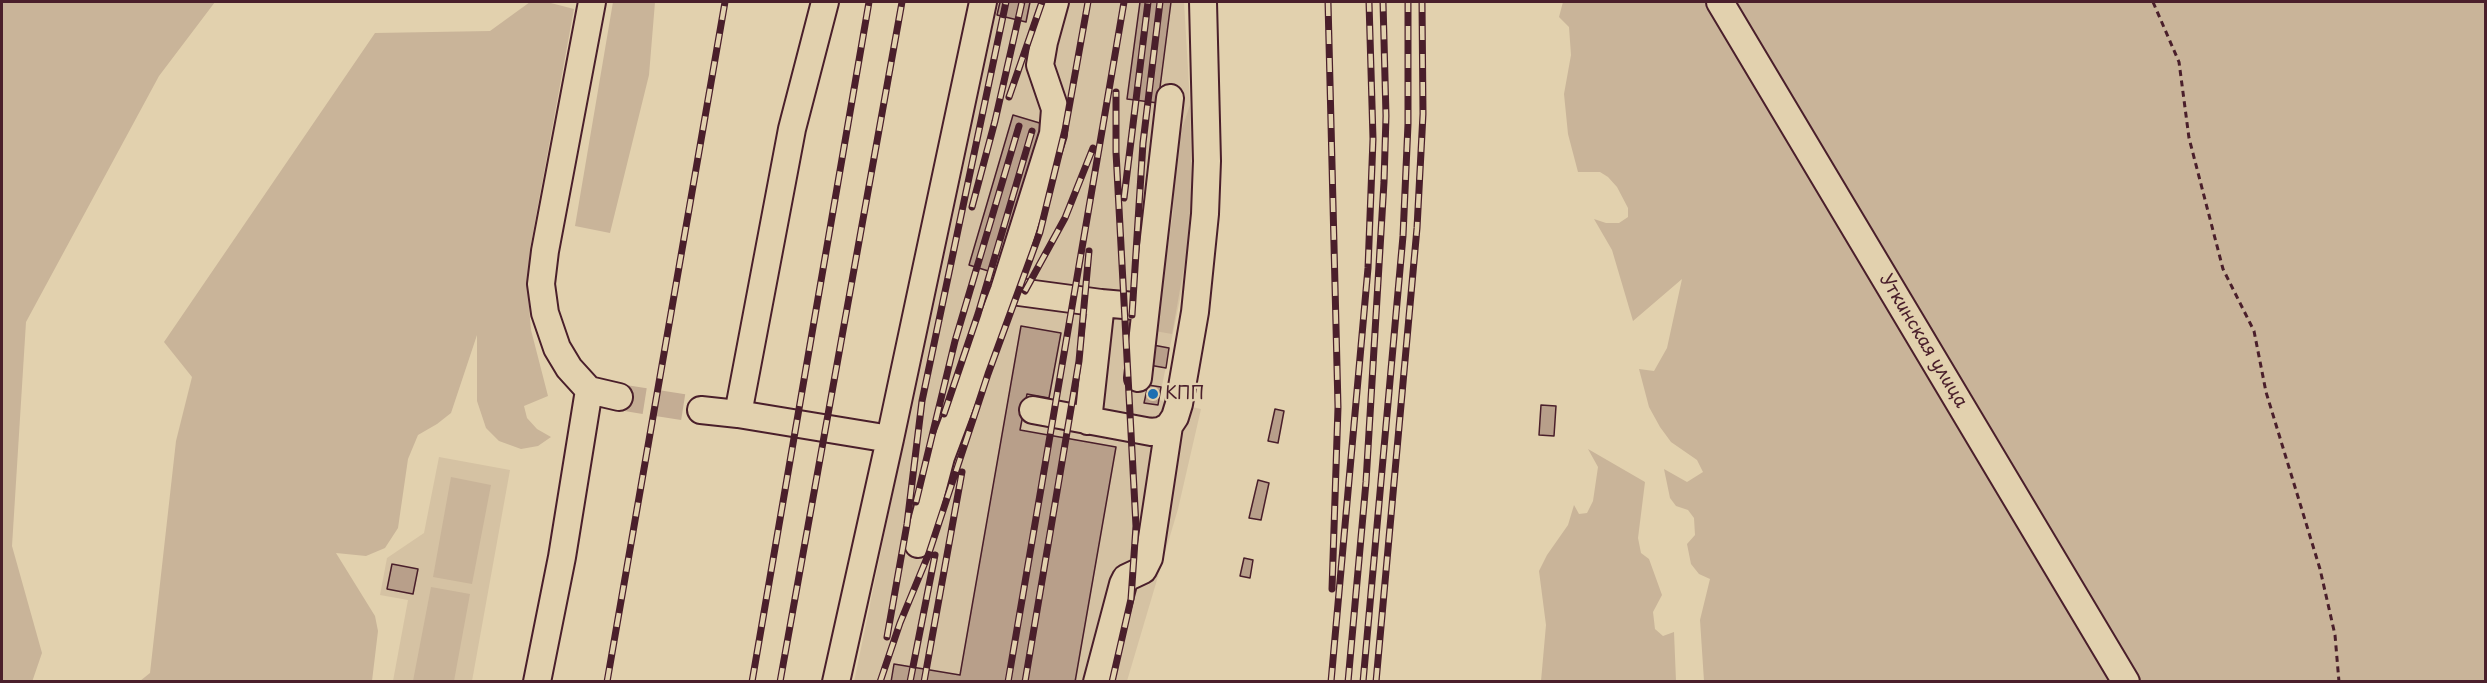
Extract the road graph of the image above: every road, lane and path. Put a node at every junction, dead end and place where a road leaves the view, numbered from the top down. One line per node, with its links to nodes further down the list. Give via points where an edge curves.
1 (592, 2): 13 (street, via 541,284 557,348 568,368)
2 (825, 2): 17 (street, via 792,129)
3 (983, 2): 20 (street)
4 (1055, 2): 9 (street, via 1040,65 1055,122)
5 (1203, 2): 19 (street, via 1207,160 1204,224 1196,312 1179,404)
6 (1720, 2): 25 (street, Уткинская улица)
7 (2153, 2): 26 (path, via 2179,62 2189,138 2223,269 2254,331 2266,392 2320,570 2335,635)
8 (1170, 98): 11 (street)
9 (1004, 290): 10 (street); 21 (street, via 940,457)
10 (1101, 303): 11 (street); 18 (street)
11 (1146, 307): 12 (street)
12 (1138, 378)
13 (589, 390): 14 (street); 22 (street)
14 (619, 398)
15 (701, 410): 17 (street)
16 (1032, 410): 18 (street)
17 (738, 414): 20 (street)
18 (1088, 421): 19 (street, via 1151,432)
19 (1169, 426): 24 (street, via 1149,558 1143,570 1126,578 1123,584)
20 (890, 440): 23 (street)
21 (918, 544)
22 (537, 681)
23 (836, 681)
24 (1097, 681)
25 (2126, 681)
26 (2339, 681)

